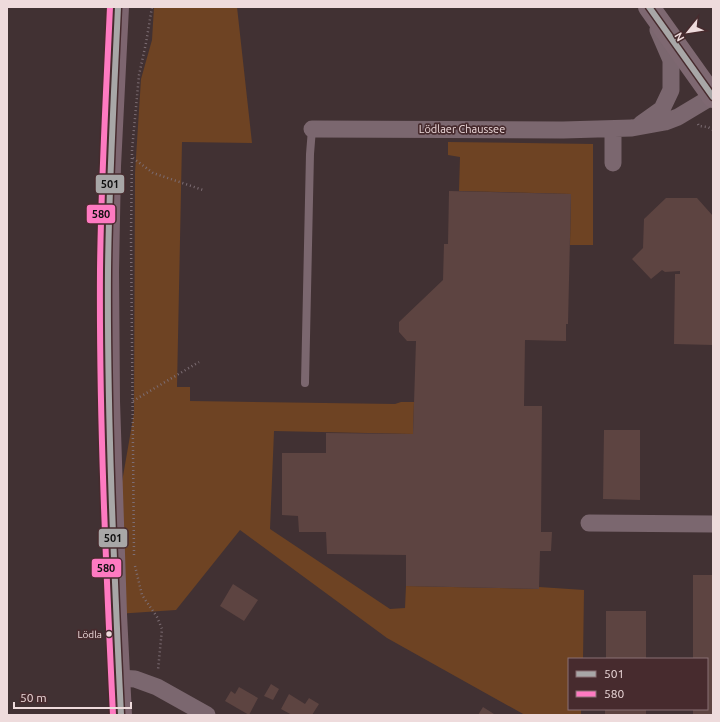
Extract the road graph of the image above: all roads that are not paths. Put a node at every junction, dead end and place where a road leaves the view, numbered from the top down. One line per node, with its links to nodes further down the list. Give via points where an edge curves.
1 (118, 7): 12 (main road, via 110,166 108,286 109,401)
2 (645, 7): 5 (street, via 671,60 671,90 662,109)
3 (648, 7): 4 (street)
4 (713, 96): 5 (street, Lödlaer Chaussee, via 678,118)
5 (637, 127): 7 (street, Lödlaer Chaussee)
6 (312, 129): 7 (street, Lödlaer Chaussee); 9 (lane)
7 (613, 129): 8 (street)
8 (613, 163)
9 (305, 383)
10 (589, 523): 11 (street)
11 (713, 524)
12 (119, 678): 13 (main road); 14 (street, via 135,679 157,687)
13 (121, 715)
14 (207, 715)

